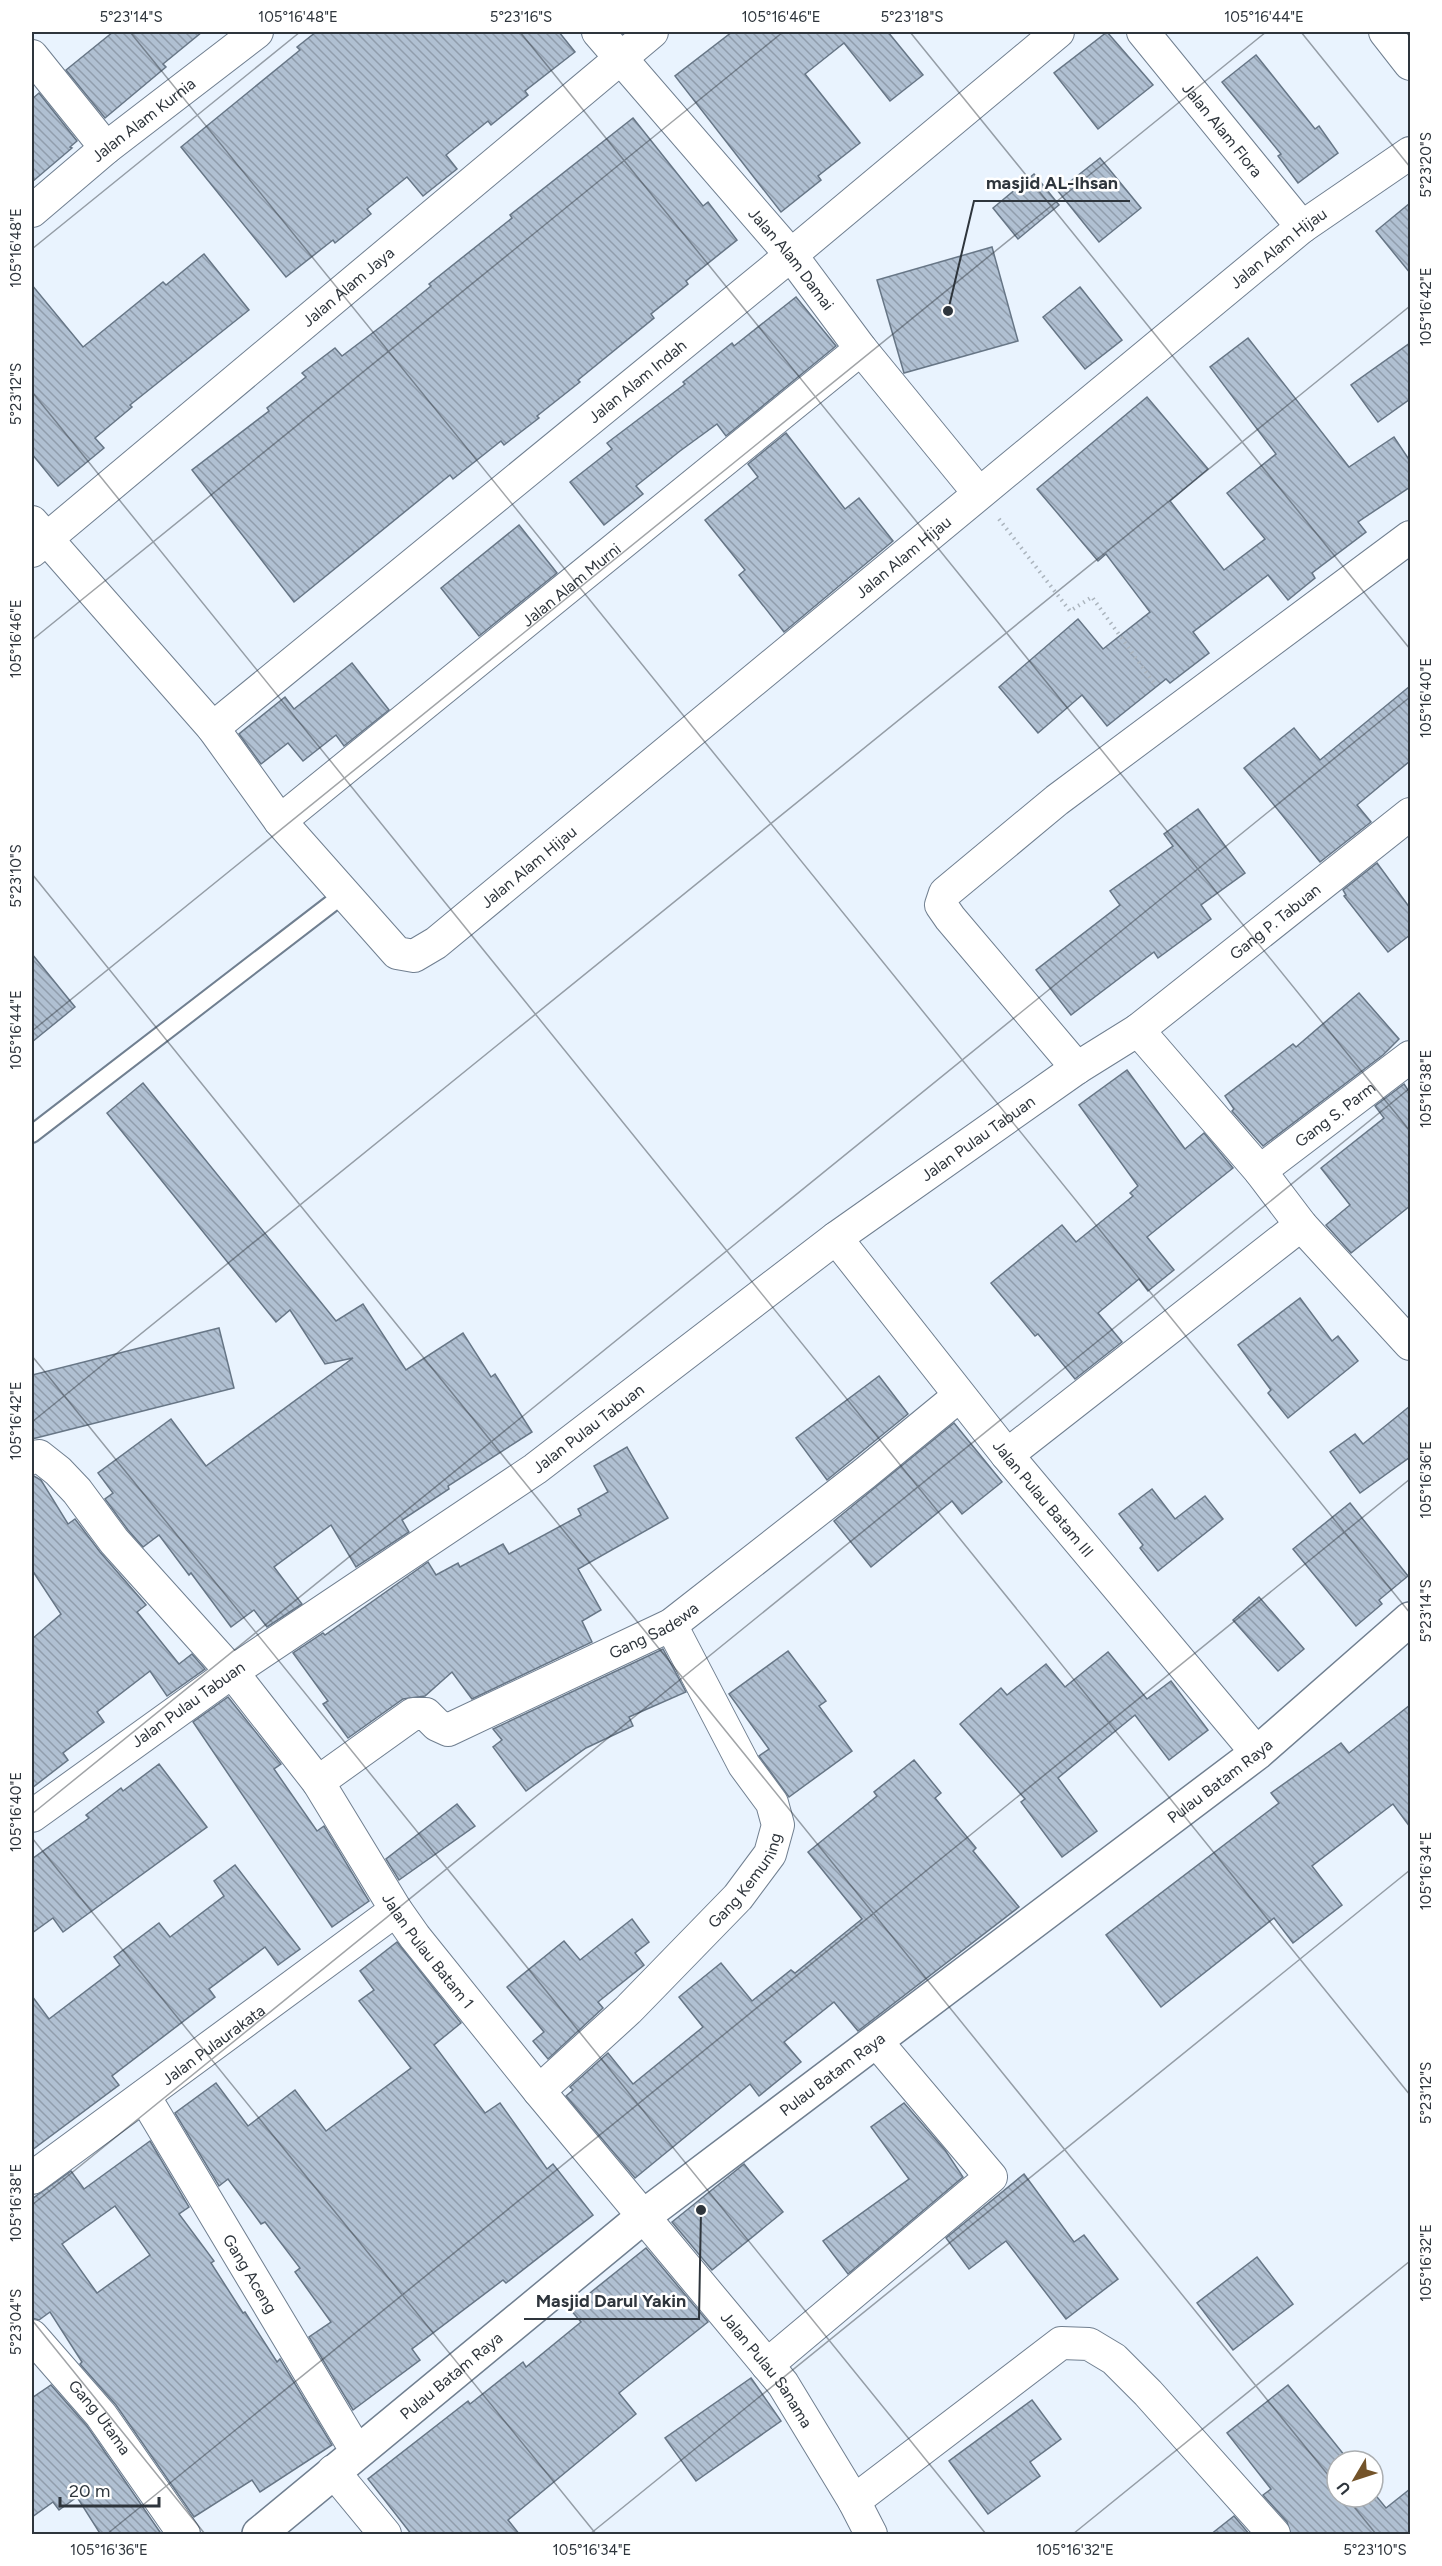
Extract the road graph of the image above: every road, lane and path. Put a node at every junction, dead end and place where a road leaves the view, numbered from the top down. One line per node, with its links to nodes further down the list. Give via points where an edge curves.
1 (257, 32): 10 (street, Jalan Alam Kurnia)
2 (598, 32): 8 (street, Jalan Alam Damai)
3 (652, 32): 8 (street, Jalan Alam Jaya)
4 (1058, 32): 14 (street, Jalan Alam Indah)
5 (1143, 32): 13 (street, Jalan Alam Flora)
6 (1385, 32): 9 (street)
7 (32, 56): 10 (street)
8 (618, 58): 14 (street, Jalan Alam Damai); 18 (street, Jalan Alam Jaya)
9 (1410, 64)
10 (106, 147): 12 (street, Jalan Alam Kurnia)
11 (1410, 153): 13 (street, Jalan Alam Hijau)
12 (32, 211)
13 (1302, 227): 16 (street, Jalan Alam Hijau)
14 (791, 255): 15 (street, Jalan Alam Damai); 20 (street, Jalan Alam Indah)
15 (861, 349): 16 (street, Jalan Alam Damai); 22 (street, Jalan Alam Murni)
16 (978, 492): 19 (path, via 1070,611 1092,597); 23 (street, Jalan Alam Hijau, via 436,943 414,956 397,953)
17 (1410, 537): 19 (street)
18 (36, 538): 20 (street)
19 (1174, 711): 26 (street, via 1057,800 945,893 941,905)
20 (213, 728): 22 (street)
21 (1410, 814): 24 (street, Gang P. Tabuan)
22 (280, 821): 23 (street)
23 (344, 894): 27 (lane)
24 (1138, 1030): 26 (street, Jalan Pulau Tabuan); 28 (street)
25 (1410, 1058): 28 (street, Gang S. Parm)
26 (1077, 1068): 30 (street, Jalan Pulau Tabuan)
27 (32, 1134)
28 (1260, 1171): 29 (street)
29 (1301, 1225): 31 (street); 33 (street)
30 (836, 1238): 32 (street, Jalan Pulau Batam III); 37 (street, Jalan Pulau Tabuan, via 535,1468)
31 (1410, 1344)
32 (960, 1396): 33 (street, Jalan Pulau Batam III); 36 (street, Gang Sadewa)
33 (1007, 1455): 38 (street, Jalan Pulau Batam III)
34 (32, 1458): 37 (street, Jalan Pulau Batam 1, via 39,1456 77,1491 114,1541)
35 (1410, 1619): 38 (street, Pulau Batam Raya)
36 (671, 1625): 39 (street, Gang Sadewa, via 448,1730 436,1725 426,1714 413,1714); 43 (street, Gang Kemuning, via 744,1765 772,1803 778,1825 770,1854 738,1897 636,2002)
37 (232, 1672): 39 (street, Jalan Pulau Batam 1); 40 (street, Jalan Pulau Tabuan)
38 (1257, 1753): 42 (street, Pulau Batam Raya)
39 (318, 1782): 41 (street, Jalan Pulau Batam 1)
40 (32, 1816)
41 (396, 1910): 43 (street, Jalan Pulau Batam 1); 44 (street, Jalan Pulaurakata)
42 (876, 2042): 46 (street, Pulau Batam Raya); 48 (street, via 991,2177)
43 (539, 2091): 46 (street, Jalan Pulau Batam 1)
44 (144, 2096): 45 (street, Jalan Pulaurakata); 49 (street, Gang Aceng)
45 (36, 2165)
46 (644, 2216): 48 (street, Jalan Pulau Sanama); 49 (street, Pulau Batam Raya)
47 (32, 2336): 51 (street, Gang Utama, via 101,2415)
48 (767, 2365): 50 (street, Jalan Pulau Sanama, via 783,2384)
49 (345, 2462): 52 (street, Pulau Batam Raya); 53 (street, Gang Aceng)
50 (854, 2501): 54 (street, Jalan Pulau Sanama); 55 (street, via 1061,2343 1089,2344 1114,2359 1148,2393)
51 (184, 2535)
52 (259, 2535)
53 (385, 2535)
54 (871, 2535)
55 (1274, 2535)

